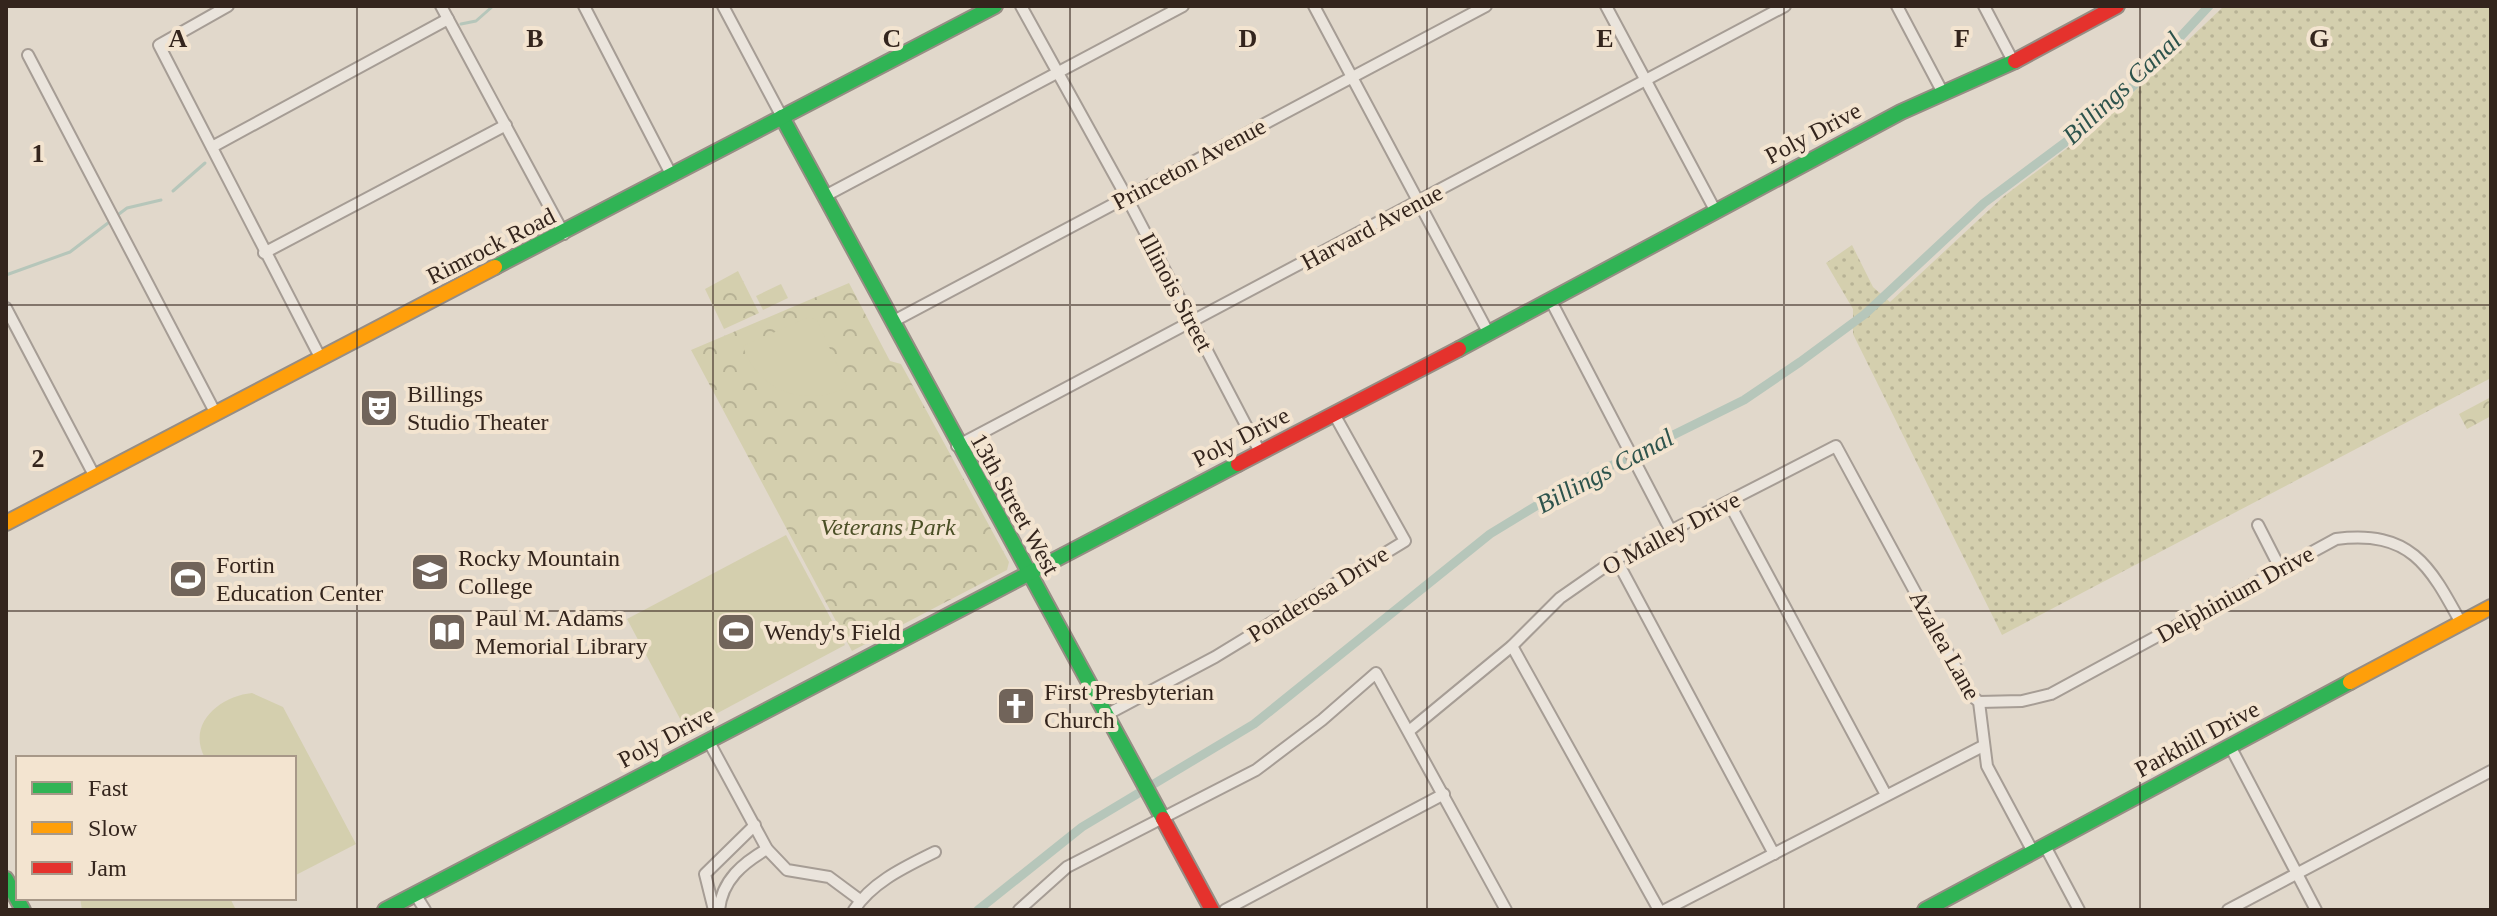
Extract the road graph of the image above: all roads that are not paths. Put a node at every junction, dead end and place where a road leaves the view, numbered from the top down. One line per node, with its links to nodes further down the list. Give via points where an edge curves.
1 (228, 6): 24 (street, via 159,45)
2 (441, 6): 15 (street)
3 (584, 6): 25 (street)
4 (723, 6): 22 (street)
5 (995, 6): 22 (street, Rimrock Road)
6 (1021, 6): 18 (street, Illinois Street)
7 (1183, 6): 18 (street)
8 (1314, 6): 20 (street)
9 (1486, 6): 20 (street, Princeton Avenue)
10 (1606, 6): 19 (street)
11 (1785, 6): 19 (street, Harvard Avenue)
12 (1897, 6): 21 (street)
13 (1984, 6): 17 (street)
14 (2117, 6): 17 (street, Poly Drive)
15 (448, 19): 23 (street); 24 (street)
16 (28, 55): 38 (street)
17 (2014, 63): 21 (street, Poly Drive)
18 (1057, 73): 26 (street); 27 (street, Illinois Street)
19 (1645, 78): 28 (street, Harvard Avenue); 29 (street)
20 (1352, 79): 27 (street, Princeton Avenue); 28 (street)
21 (1943, 93): 29 (street, Poly Drive)
22 (782, 117): 25 (street, Rimrock Road); 26 (street, 13th Street West)
23 (506, 125): 30 (street); 31 (street)
24 (212, 147): 31 (street)
25 (672, 176): 30 (street, Rimrock Road)
26 (825, 196): 34 (street, 13th Street West)
27 (1126, 196): 34 (street, Princeton Avenue); 35 (street, Illinois Street)
28 (1419, 202): 35 (street, Harvard Avenue); 36 (street)
29 (1715, 210): 32 (street, Poly Drive)
30 (564, 234): 37 (street, Rimrock Road)
31 (264, 253): 37 (street)
32 (1551, 301): 36 (street, Poly Drive); 47 (street)
33 (6, 308): 43 (street)
34 (892, 322): 40 (street, 13th Street West)
35 (1192, 322): 40 (street, Harvard Avenue); 42 (street, Illinois Street)
36 (1488, 332): 39 (street, Poly Drive)
37 (320, 357): 38 (street, Rimrock Road)
38 (216, 414): 43 (street, Rimrock Road)
39 (1334, 414): 42 (street, Poly Drive); 55 (street, Ponderosa Drive, via 1405,541 1215,657)
40 (957, 446): 50 (street, 13th Street West)
41 (1836, 446): 44 (street, O Malley Drive); 54 (street, Azalea Lane)
42 (1260, 452): 50 (street, Poly Drive)
43 (95, 477): 45 (street, Rimrock Road)
44 (1729, 503): 47 (street, O Malley Drive); 61 (street)
45 (6, 523)
46 (2258, 525): 49 (street)
47 (1671, 531): 48 (street, O Malley Drive)
48 (1616, 559): 53 (street, O Malley Drive, via 1560,598); 68 (street)
49 (2280, 568): 52 (street, Delphinium Drive, via 2336,539 2369,535 2404,548 2427,566); 54 (street, Delphinium Drive, via 2051,694)
50 (1027, 572): 55 (street, 13th Street West); 57 (street, Poly Drive)
51 (2491, 607): 52 (street, Parkhill Drive)
52 (2461, 623): 59 (street, Parkhill Drive)
53 (1512, 646): 56 (street, O Malley Drive); 82 (street)
54 (1979, 702): 58 (street, Azalea Lane)
55 (1104, 716): 63 (street, 13th Street West)
56 (1409, 731): 62 (street); 63 (street, via 1376,673 1256,770)
57 (708, 740): 64 (street); 71 (street, Poly Drive)
58 (1983, 746): 61 (street); 66 (street, Azalea Lane, via 1987,766)
59 (2230, 746): 66 (street, Parkhill Drive); 69 (street)
60 (2491, 771): 69 (street)
61 (1885, 793): 68 (street)
62 (1444, 794): 74 (street); 81 (street)
63 (1161, 817): 79 (street, via 1067,867); 80 (street, 13th Street West)
64 (755, 825): 65 (street); 77 (street, via 705,874)
65 (767, 849): 73 (street, via 787,870 829,877); 77 (street, via 730,879)
66 (2039, 849): 83 (street, Parkhill Drive); 84 (street, Azalea Lane)
67 (935, 852): 73 (street, via 894,873)
68 (1774, 854): 82 (street)
69 (2297, 874): 85 (street); 86 (street)
70 (6, 879): 72 (street)
71 (415, 894): 75 (street, Poly Drive); 76 (street)
72 (16, 897)
73 (860, 900): 78 (street)
74 (1502, 909)
75 (385, 910)
76 (425, 910)
77 (717, 910)
78 (854, 910)
79 (1019, 910)
80 (1212, 910)
81 (1225, 910)
82 (1662, 910)
83 (1925, 910)
84 (2079, 910)
85 (2228, 910)
86 (2316, 910)

